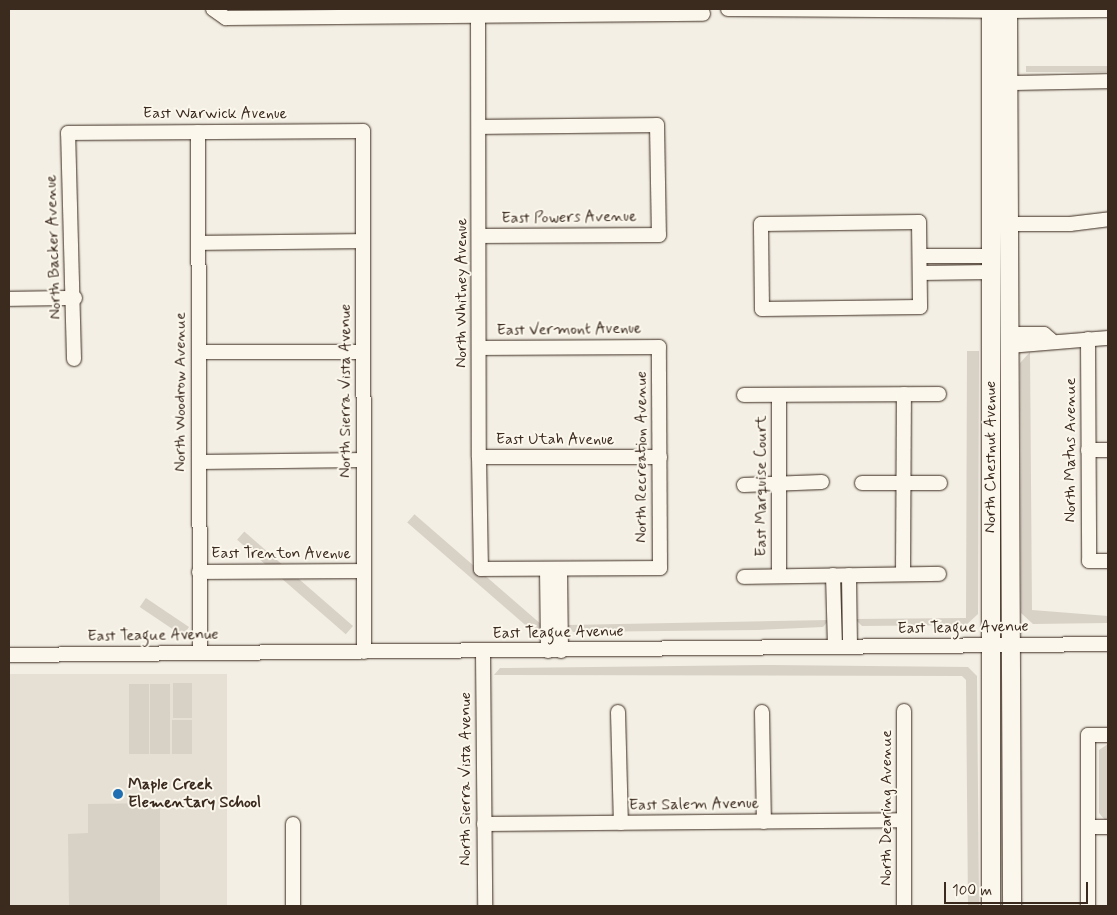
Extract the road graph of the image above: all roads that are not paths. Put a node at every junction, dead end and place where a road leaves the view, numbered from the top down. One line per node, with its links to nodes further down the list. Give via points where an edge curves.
1 (728, 9): 3 (street)
2 (1089, 9): 3 (street); 4 (street)
3 (1001, 10): 11 (main road, North Chestnut Avenue, via 1000,72); 23 (main road, North Chestnut Avenue)
4 (1108, 10)
5 (214, 12): 7 (street)
6 (658, 12): 8 (street); 9 (street)
7 (333, 13): 9 (street)
8 (703, 14)
9 (478, 16): 12 (street, North Whitney Avenue)
10 (1108, 81): 11 (street)
11 (1008, 83): 17 (main road, North Chestnut Avenue)
12 (479, 127): 18 (street, North Whitney Avenue); 18 (street, East Powers Avenue, via 657,125 659,235)
13 (363, 131): 14 (street, East Warwick Avenue); 19 (street, North Sierra Vista Avenue)
14 (198, 132): 15 (street, East Warwick Avenue); 20 (street, North Woodrow Avenue)
15 (68, 133): 26 (street, North Backer Avenue, via 68,239)
16 (1108, 219): 17 (street, via 1070,224)
17 (1010, 224): 30 (main road, North Chestnut Avenue)
18 (479, 236): 32 (street, North Whitney Avenue)
19 (363, 242): 20 (street); 34 (street, North Sierra Vista Avenue)
20 (198, 243): 33 (street, North Woodrow Avenue)
21 (920, 256): 22 (street); 25 (street); 25 (street, via 919,222 761,224 762,309 920,307)
22 (948, 256): 23 (street); 24 (street)
23 (993, 264): 24 (street); 30 (main road, via 999,279 999,334); 65 (main road, North Chestnut Avenue)
24 (948, 272): 25 (street)
25 (920, 273)
26 (75, 298): 27 (street); 35 (street, North Backer Avenue)
27 (9, 299)
28 (1108, 338): 29 (street)
29 (1088, 339): 30 (street, via 1051,340 1043,346); 40 (street, North Matus Avenue)
30 (1010, 340): 66 (main road, North Chestnut Avenue)
31 (659, 346): 32 (street, East Vermont Avenue); 43 (street, North Recreation Avenue)
32 (479, 348): 42 (street, North Whitney Avenue)
33 (199, 352): 34 (street); 45 (street, North Woodrow Avenue)
34 (363, 352): 44 (street, North Sierra Vista Avenue)
35 (74, 359)
36 (904, 394): 37 (street, East Marquise Court); 39 (street, East Marquise Court); 48 (street)
37 (939, 394)
38 (744, 395): 39 (street, East Marquise Court)
39 (779, 395): 50 (street, East Marquise Court)
40 (1088, 450): 41 (street); 52 (street, North Matus Avenue, via 1089,561)
41 (1108, 450)
42 (479, 457): 43 (street, East Utah Avenue); 53 (street, North Whitney Avenue, via 481,569)
43 (660, 457): 53 (street, North Recreation Avenue, via 660,568)
44 (364, 460): 45 (street); 54 (street, North Sierra Vista Avenue)
45 (199, 462): 55 (street, North Woodrow Avenue)
46 (822, 482): 50 (street)
47 (862, 482): 48 (street)
48 (904, 483): 49 (street); 56 (street)
49 (940, 483)
50 (779, 484): 51 (street); 60 (street, East Marquise Court)
51 (744, 485)
52 (1108, 561)
53 (553, 569): 69 (street)
54 (364, 570): 55 (street, East Trenton Avenue); 70 (street, North Sierra Vista Avenue)
55 (199, 572): 72 (street, North Woodrow Avenue)
56 (903, 574): 57 (street); 59 (street)
57 (940, 574)
58 (833, 575): 59 (street); 60 (street); 62 (street)
59 (849, 575): 63 (street)
60 (779, 576): 61 (street)
61 (744, 577)
62 (834, 604): 63 (street); 67 (street)
63 (849, 604): 68 (street)
64 (1108, 644): 66 (street, East Teague Avenue)
65 (990, 645): 66 (street, East Teague Avenue); 68 (street, East Teague Avenue); 88 (main road, North Chestnut Avenue)
66 (1011, 645): 89 (main road, North Chestnut Avenue)
67 (835, 647): 68 (street, East Teague Avenue); 69 (street, East Teague Avenue)
68 (850, 647)
69 (555, 651): 71 (street, East Teague Avenue)
70 (364, 652): 71 (street, East Teague Avenue); 72 (street, East Teague Avenue)
71 (483, 652): 82 (street, North Sierra Vista Avenue)
72 (200, 653): 73 (street, East Teague Avenue)
73 (9, 655)
74 (904, 711): 78 (street, North Dearing Avenue)
75 (618, 712): 80 (street)
76 (762, 712): 79 (street)
77 (1108, 735): 83 (street, via 1088,735)
78 (904, 820): 79 (street, East Salem Avenue); 87 (street, North Dearing Avenue)
79 (764, 822): 80 (street, East Salem Avenue)
80 (621, 823): 82 (street, East Salem Avenue)
81 (293, 824): 85 (street)
82 (484, 824): 86 (street, North Sierra Vista Avenue)
83 (1088, 827): 84 (street); 90 (street)
84 (1108, 827)
85 (293, 906)
86 (485, 906)
87 (904, 906)
88 (991, 906)
89 (1012, 906)
90 (1088, 906)

